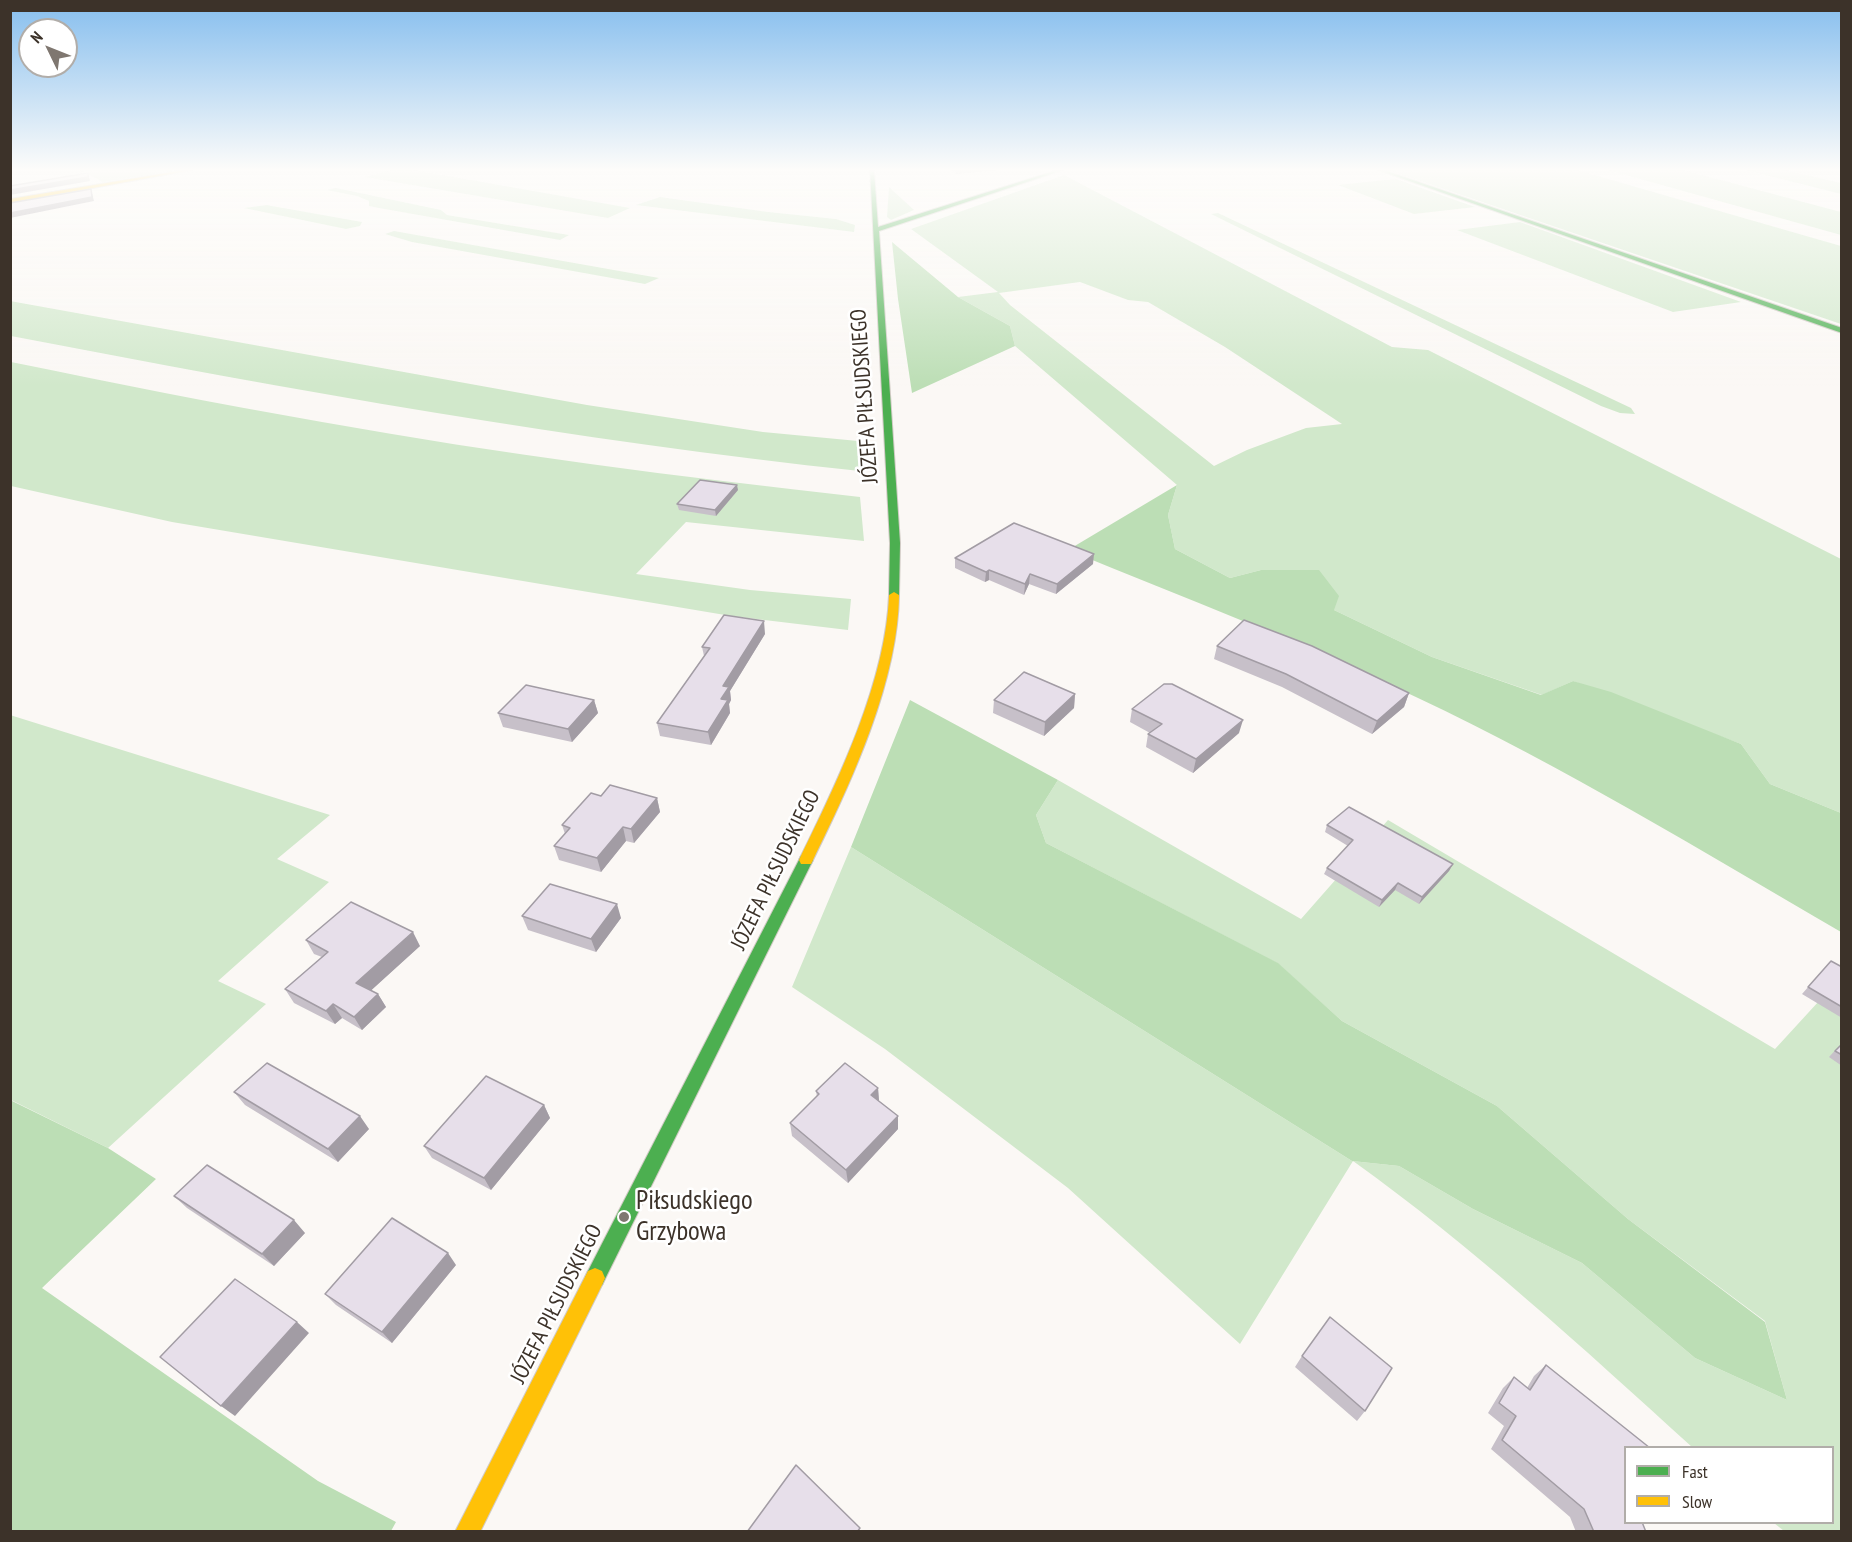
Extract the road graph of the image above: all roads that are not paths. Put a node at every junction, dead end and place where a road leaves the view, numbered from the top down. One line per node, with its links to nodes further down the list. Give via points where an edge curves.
1 (877, 242): 4 (street, JÓZEFA PIŁSUDSKIEGO, via 896,543 894,609 880,681 861,743 820,832)
2 (1586, 242): 3 (street)
3 (1842, 331)
4 (467, 1532)

